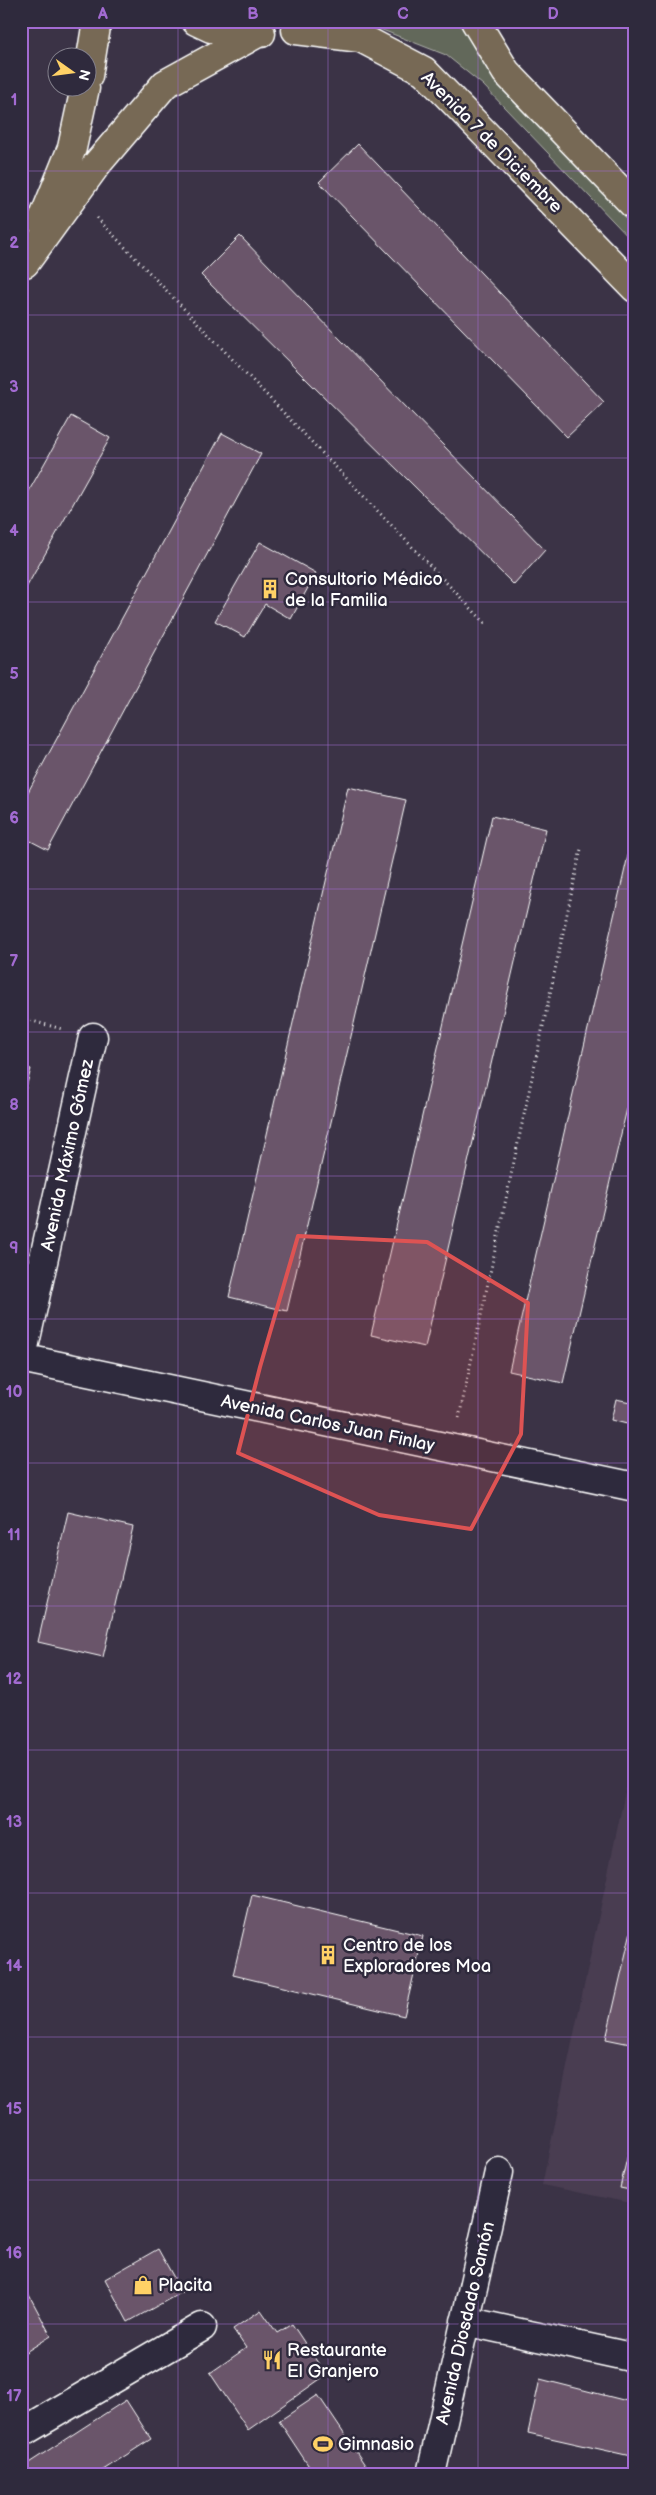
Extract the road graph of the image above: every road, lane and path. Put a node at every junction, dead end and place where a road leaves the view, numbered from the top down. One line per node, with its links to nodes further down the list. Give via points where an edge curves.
1 (97, 21): 6 (main road)
2 (196, 21): 5 (main road, via 211,28)
3 (475, 21): 9 (main road, via 506,72)
4 (307, 25): 5 (main road, Avenida 7 de Diciembre); 11 (main road, Avenida 7 de Diciembre, via 361,38 424,71)
5 (256, 34): 8 (main road, via 165,84)
6 (93, 48)
7 (83, 98): 10 (main road, via 72,148)
8 (75, 194): 10 (main road); 12 (path)
9 (635, 206)
10 (23, 266)
11 (635, 288)
12 (488, 625)
13 (581, 849): 17 (path)
14 (21, 1018): 15 (path)
15 (93, 1037): 16 (street, Avenida Máximo Gómez)
16 (21, 1359): 17 (street, Avenida Carlos Juan Finlay)
17 (453, 1449): 18 (street, Avenida Carlos Juan Finlay)
18 (635, 1487)
19 (499, 2172): 20 (street, Avenida Diosdado Samón)
20 (465, 2321): 22 (street); 24 (street, Avenida Diosdado Samón)
21 (202, 2327): 23 (street)
22 (635, 2358)
23 (21, 2433)
24 (431, 2474)

